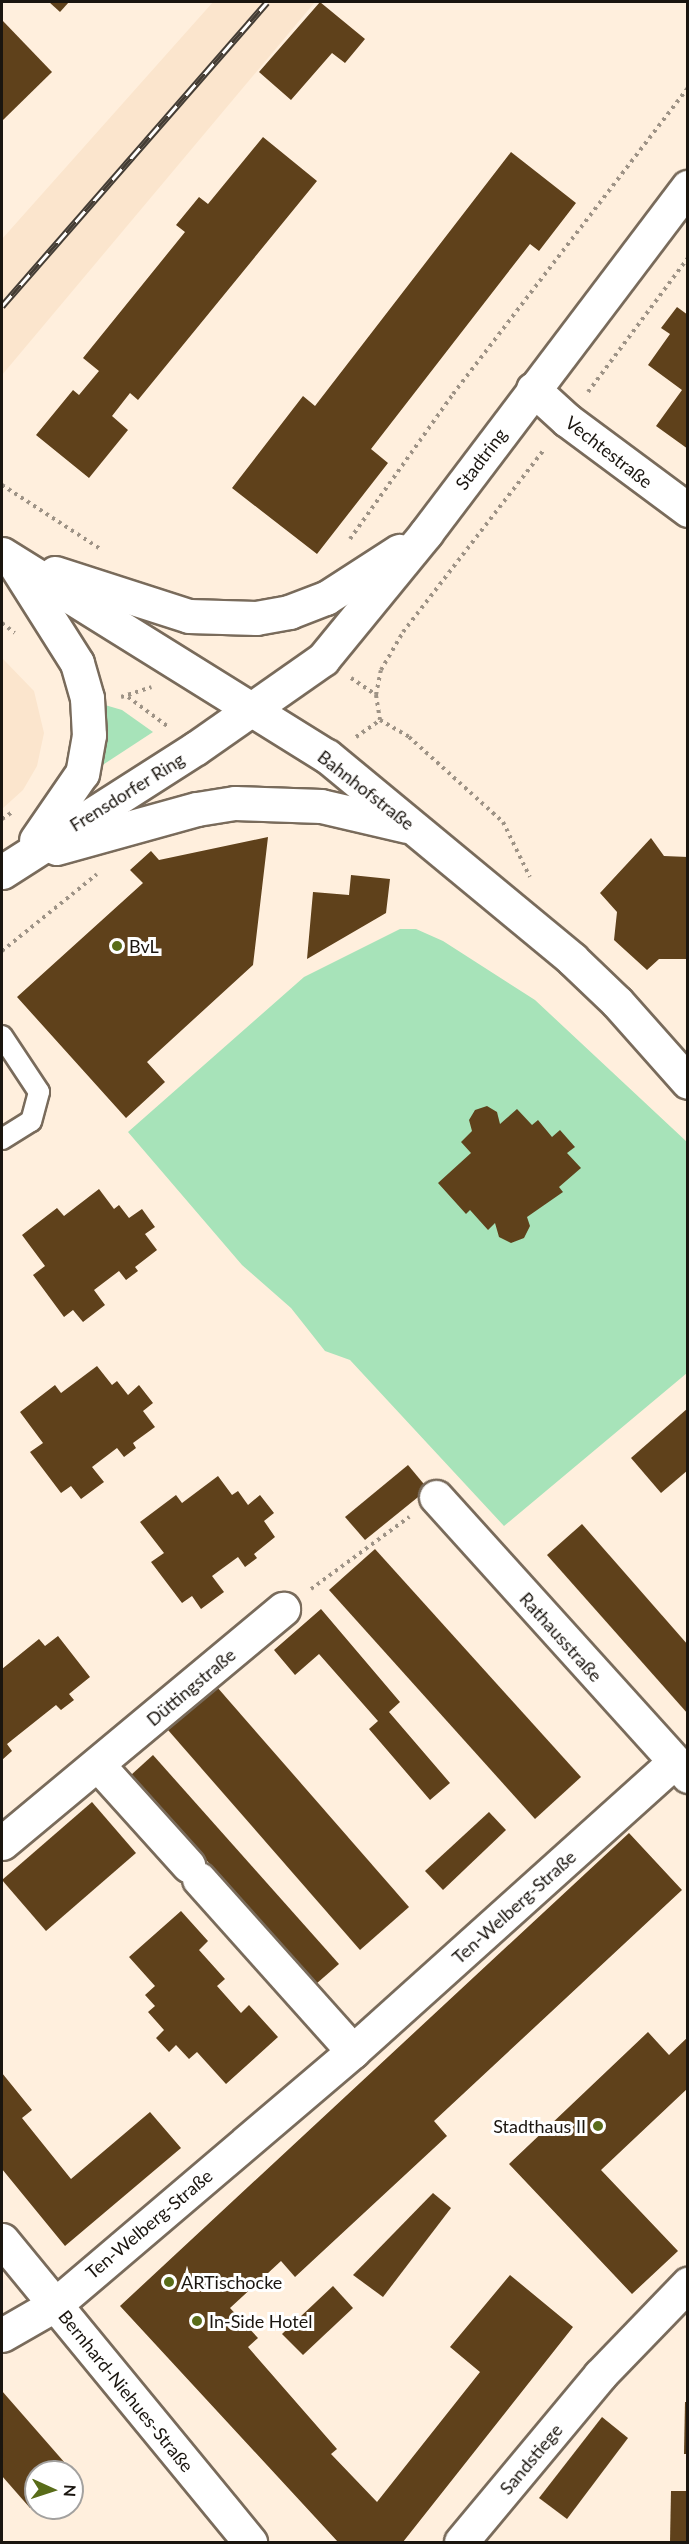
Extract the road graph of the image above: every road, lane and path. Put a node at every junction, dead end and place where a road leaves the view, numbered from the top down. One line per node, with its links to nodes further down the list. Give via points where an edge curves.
1 (687, 88): 9 (path, via 453,394)
2 (687, 188): 4 (street, Stadtring)
3 (687, 258): 5 (path)
4 (533, 389): 5 (street, Vechtestraße); 8 (street, Stadtring)
5 (567, 420): 7 (street, Vechtestraße); 12 (path, via 403,632 381,670)
6 (2, 485): 10 (path)
7 (687, 510)
8 (426, 533): 11 (street, via 326,598 289,612 256,618 189,616); 13 (street, Stadtring, via 322,659)
9 (349, 541)
10 (109, 554)
11 (6, 556): 13 (street, Bahnhofstraße); 16 (street, via 76,663 87,698 89,735 82,773)
12 (376, 695)
13 (252, 710): 15 (street, Bahnhofstraße, via 327,756); 16 (street, Frensdorfer Ring)
14 (380, 720): 17 (path, via 409,737 503,822)
15 (415, 828): 16 (street, via 321,806 235,804 197,809); 19 (street, Bahnhofstraße, via 572,959)
16 (12, 865)
17 (535, 885)
18 (2, 1036): 20 (lane, via 39,1092 31,1121)
19 (687, 1082)
20 (2, 1139)
21 (436, 1497): 22 (path); 24 (street, Rathausstraße)
22 (283, 1609): 23 (street, Düttingstraße)
23 (98, 1765): 25 (street, Düttingstraße); 26 (street)
24 (681, 1769): 26 (street, Ten-Welberg-Straße)
25 (2, 1843)
26 (352, 2051): 29 (street, Ten-Welberg-Straße)
27 (2, 2240): 29 (street, Bernhard-Niehues-Straße)
28 (687, 2284): 32 (street, Sandstiege, via 600,2375)
29 (56, 2304): 30 (street, Ten-Welberg-Straße); 31 (street, Bernhard-Niehues-Straße)
30 (2, 2335)
31 (250, 2542)
32 (461, 2542)

